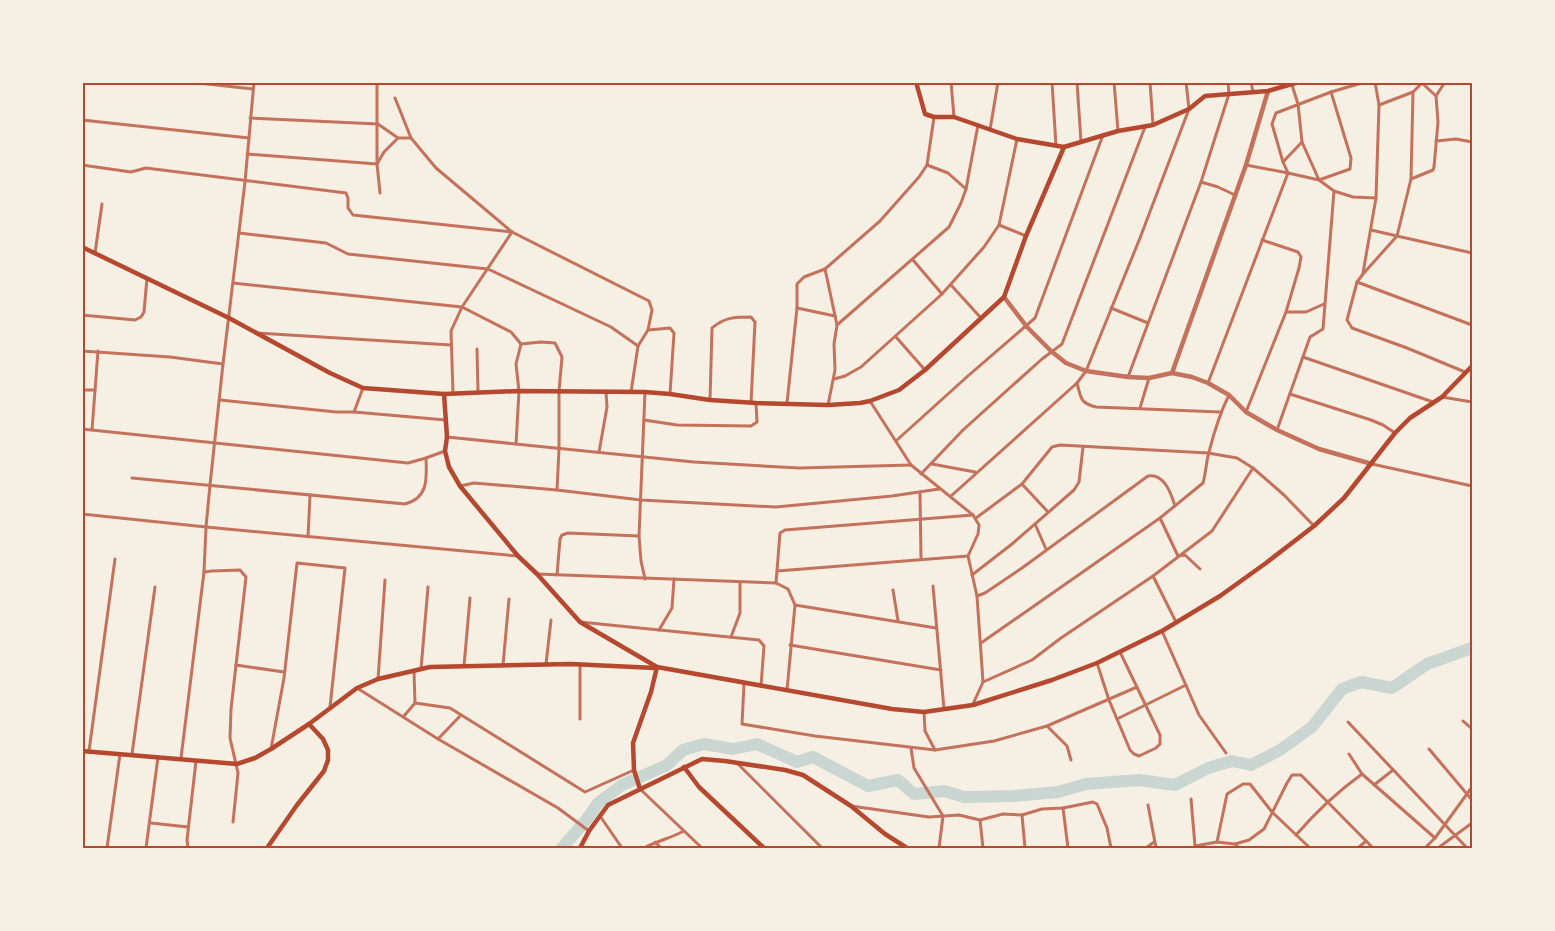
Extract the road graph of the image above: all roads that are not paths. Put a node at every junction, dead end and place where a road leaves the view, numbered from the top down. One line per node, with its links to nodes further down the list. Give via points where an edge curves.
1 (189, 82): 19 (street)
2 (254, 82): 20 (street)
3 (377, 82): 35 (street)
4 (916, 82): 31 (main road, via 925,114)
5 (951, 82): 32 (street)
6 (998, 82): 39 (street)
7 (1052, 82): 50 (street)
8 (1077, 82): 47 (street)
9 (1114, 82): 40 (street)
10 (1150, 82): 37 (street)
11 (1186, 82): 30 (street)
12 (1228, 82): 25 (street)
13 (1251, 82): 24 (street)
14 (1366, 82): 22 (street)
15 (1375, 82): 29 (street)
16 (1446, 82): 26 (street)
17 (1296, 83): 21 (main road); 28 (street)
18 (1423, 83): 23 (street); 26 (street)
19 (220, 84): 20 (street)
20 (253, 88): 33 (street)
21 (1268, 91): 24 (main road); 57 (street)
22 (1332, 92): 28 (street); 60 (street, via 1351,158 1350,169)
23 (1413, 92): 29 (street); 59 (street)
24 (1253, 93): 25 (main road)
25 (1229, 94): 30 (main road, via 1205,96); 62 (street)
26 (1436, 96): 46 (street)
27 (395, 98): 44 (street)
28 (1298, 104): 48 (street); 53 (street, via 1276,113 1272,124)
29 (1379, 104): 67 (street)
30 (1189, 109): 37 (main road); 92 (street)
31 (934, 117): 32 (main road); 56 (street)
32 (954, 117): 36 (main road)
33 (250, 118): 35 (street); 42 (street)
34 (82, 120): 42 (street)
35 (378, 124): 43 (street); 54 (street)
36 (978, 125): 39 (main road); 63 (street)
37 (1153, 125): 38 (main road)
38 (1146, 127): 40 (main road); 111 (street, via 1062,344)
39 (990, 130): 45 (main road)
40 (1118, 131): 41 (main road)
41 (1103, 135): 47 (main road); 101 (street, via 1035,318)
42 (249, 138): 52 (street)
43 (398, 138): 44 (street); 54 (street)
44 (411, 138): 71 (street, via 436,168)
45 (1017, 139): 50 (main road); 69 (street)
46 (1436, 141): 49 (street, via 1456,139); 59 (street, via 1433,170)
47 (1081, 142): 51 (main road)
48 (1302, 142): 53 (street); 60 (street)
49 (1472, 142)
50 (1056, 146): 51 (main road)
51 (1064, 146): 73 (main road)
52 (247, 154): 54 (street); 61 (street)
53 (1283, 162): 58 (street)
54 (377, 164): 65 (street)
55 (82, 165): 61 (street, via 130,172 146,168)
56 (927, 165): 63 (street, via 948,173); 81 (street, via 880,221)
57 (1246, 165): 58 (street); 66 (street)
58 (1288, 172): 60 (street); 75 (street)
59 (1411, 179): 74 (street)
60 (1319, 180): 64 (street)
61 (245, 182): 71 (street, via 346,193 348,208 353,215); 72 (street)
62 (1201, 182): 66 (street); 98 (street)
63 (966, 189): 79 (street, via 949,227)
64 (1334, 191): 67 (street, via 1353,197); 89 (street)
65 (380, 193)
66 (1235, 195): 117 (street)
67 (1376, 198): 70 (street)
68 (102, 204): 77 (street)
69 (999, 224): 73 (street); 86 (street)
70 (1371, 230): 74 (street); 82 (street)
71 (512, 232): 80 (street); 102 (street, via 649,301 652,310)
72 (239, 233): 80 (street, via 326,243 348,254); 85 (street)
73 (1026, 236): 88 (main road)
74 (1397, 236): 78 (street); 82 (street)
75 (1262, 240): 93 (street, via 1298,252 1301,257); 122 (street)
76 (82, 247): 77 (main road)
77 (95, 253): 83 (main road)
78 (1472, 253)
79 (913, 260): 87 (street); 100 (street)
80 (488, 269): 90 (street); 107 (street, via 611,327)
81 (825, 270): 91 (street, via 804,277 797,284); 95 (street)
82 (1363, 274): 84 (street)
83 (147, 278): 94 (street, via 141,317 135,320); 96 (main road)
84 (1358, 282): 99 (street); 118 (street, via 1347,320 1352,328)
85 (233, 283): 90 (street); 96 (street)
86 (951, 285): 87 (street); 97 (street)
87 (942, 294): 104 (street)
88 (1004, 298): 97 (main road); 101 (street)
89 (1324, 304): 93 (street, via 1306,312); 112 (street, via 1323,329 1310,337)
90 (462, 308): 105 (street, via 511,332); 106 (street, via 451,331)
91 (797, 308): 95 (street); 145 (street)
92 (1111, 308): 98 (street); 116 (street)
93 (1286, 312): 150 (street)
94 (82, 316)
95 (835, 316): 100 (street)
96 (229, 318): 103 (main road); 113 (street)
97 (981, 318): 115 (main road)
98 (1148, 323): 119 (street)
99 (1472, 325)
100 (837, 326): 120 (street)
101 (1027, 326): 111 (street); 158 (street)
102 (648, 330): 107 (street); 135 (street, via 670,328 674,333)
103 (256, 332): 106 (street); 124 (main road)
104 (896, 337): 115 (street); 120 (street, via 861,367)
105 (521, 344): 127 (street, via 516,364); 128 (street, via 555,344 562,357)
106 (451, 345): 133 (street)
107 (638, 346): 131 (street)
108 (477, 349): 129 (street)
109 (82, 351): 110 (street)
110 (98, 351): 113 (street); 126 (street)
111 (1051, 351): 116 (street, via 1066,363); 168 (street, via 963,430)
112 (1303, 357): 136 (street); 142 (street)
113 (222, 364): 139 (street)
114 (1472, 366): 118 (main road)
115 (925, 370): 141 (main road, via 899,390)
116 (1086, 371): 119 (street); 123 (street)
117 (1172, 373): 121 (street); 122 (street)
118 (1466, 373): 138 (main road)
119 (1128, 377): 121 (street)
120 (834, 378): 146 (street)
121 (1149, 378): 147 (street)
122 (1208, 383): 137 (street)
123 (1077, 384): 147 (street, via 1087,405); 172 (street)
124 (363, 388): 134 (main road); 148 (street)
125 (82, 390): 126 (street)
126 (95, 390): 154 (street)
127 (519, 391): 128 (main road); 129 (main road); 160 (street)
128 (558, 391): 130 (main road); 162 (street)
129 (478, 392): 133 (main road)
130 (606, 392): 131 (main road); 164 (street, via 607,407)
131 (631, 392): 132 (main road)
132 (644, 392): 135 (main road); 152 (street)
133 (453, 393): 134 (main road)
134 (444, 394): 151 (main road)
135 (670, 394): 140 (main road)
136 (1290, 394): 155 (street); 156 (street, via 1371,420)
137 (1229, 395): 149 (street); 150 (street)
138 (1442, 397): 142 (main road); 143 (street)
139 (220, 400): 148 (street); 159 (street)
140 (710, 400): 144 (main road); 144 (street, via 712,328 732,317 751,317 755,322)
141 (870, 401): 146 (main road); 158 (street)
142 (1433, 402): 156 (main road)
143 (1472, 402)
144 (754, 403): 145 (main road); 152 (street, via 756,422 751,426 676,425)
145 (787, 403): 146 (main road)
146 (828, 405)
147 (1140, 408): 149 (street)
148 (354, 412): 151 (street)
149 (1220, 412): 165 (street)
150 (1246, 412): 155 (street)
151 (446, 420): 157 (main road)
152 (644, 420): 166 (street)
153 (82, 430): 154 (street)
154 (92, 430): 159 (street)
155 (1277, 430): 169 (street, via 1319,449)
156 (1395, 433): 169 (main road)
157 (447, 437): 160 (street); 163 (main road)
158 (897, 440): 170 (street)
159 (215, 443): 167 (street, via 408,463); 176 (street)
160 (516, 444): 162 (street)
161 (1082, 448): 165 (street); 175 (street, via 1052,447); 186 (street, via 1079,482)
162 (559, 449): 164 (street); 180 (street)
163 (445, 451): 167 (street); 177 (main road, via 449,467)
164 (599, 452): 166 (street)
165 (1208, 453): 171 (street, via 1237,458); 185 (street, via 1202,483)
166 (642, 456): 170 (street, via 799,468); 184 (street)
167 (426, 458): 182 (street, via 427,479 421,496 414,502 405,504)
168 (932, 464): 172 (street); 173 (street)
169 (1372, 464): 178 (street); 192 (main road, via 1344,498)
170 (911, 465): 173 (street)
171 (1253, 468): 192 (street); 199 (street, via 1212,531)
172 (976, 472): 183 (street)
173 (921, 474): 179 (street)
174 (132, 478): 176 (street)
175 (1022, 484): 186 (street); 188 (street)
176 (210, 485): 182 (street); 193 (street)
177 (460, 486): 180 (street, via 474,483); 197 (main road)
178 (1472, 486)
179 (940, 489): 181 (street); 183 (street)
180 (557, 490): 184 (street)
181 (920, 492): 184 (street, via 776,507); 190 (street)
182 (310, 495): 195 (street)
183 (951, 496): 188 (street)
184 (641, 500): 194 (street)
185 (1175, 506): 189 (street); 196 (street, via 1170,491 1159,477 1148,476)
186 (1048, 512): 191 (street)
187 (82, 514): 193 (street)
188 (975, 516): 190 (street); 198 (street, via 978,534)
189 (1160, 518): 199 (street); 230 (street)
190 (920, 520): 200 (street); 203 (street, via 785,530 780,533)
191 (1035, 524): 196 (street); 207 (street)
192 (1314, 526): 225 (main road, via 1220,596)
193 (206, 528): 195 (street); 204 (street)
194 (639, 536): 206 (street, via 568,532 560,538); 209 (street)
195 (308, 537): 197 (street)
196 (1046, 549): 218 (street)
197 (518, 556): 205 (main road)
198 (968, 556): 200 (street); 207 (street)
199 (1178, 556): 202 (street, via 1185,555); 208 (street)
200 (921, 559): 203 (street)
201 (115, 560): 274 (street)
202 (1200, 569)
203 (777, 571): 213 (street)
204 (204, 572): 234 (street, via 240,570 246,577); 280 (street)
205 (537, 574): 206 (street); 223 (main road)
206 (556, 575): 209 (street)
207 (972, 575): 218 (street)
208 (1153, 576): 225 (street); 245 (street, via 1032,660)
209 (646, 578): 210 (street)
210 (674, 579): 212 (street); 227 (street, via 672,608)
211 (386, 580): 244 (street)
212 (740, 582): 213 (street); 229 (street, via 740,613)
213 (776, 583): 221 (street, via 788,589)
214 (933, 586): 226 (street)
215 (155, 587): 277 (street)
216 (428, 587): 240 (street)
217 (893, 590): 224 (street)
218 (977, 596): 230 (street)
219 (470, 598): 238 (street)
220 (510, 599): 237 (street)
221 (795, 605): 224 (street); 231 (street)
222 (551, 620): 235 (street)
223 (580, 622): 227 (street); 239 (main road)
224 (898, 622): 226 (street)
225 (1176, 622): 228 (main road)
226 (936, 628): 241 (street)
227 (659, 630): 229 (street)
228 (1162, 631): 232 (main road); 247 (street)
229 (731, 637): 248 (street, via 759,640 764,646)
230 (981, 643): 245 (street)
231 (790, 645): 241 (street); 251 (street)
232 (1120, 652): 233 (main road); 249 (street)
233 (1097, 663): 252 (street); 255 (main road)
234 (236, 665): 243 (street); 284 (street, via 230,738)
235 (546, 665): 236 (main road); 237 (main road)
236 (580, 665): 239 (main road); 261 (street)
237 (504, 666): 238 (main road)
238 (464, 667): 240 (main road)
239 (656, 668): 246 (main road); 286 (main road, via 633,743)
240 (421, 669): 242 (main road)
241 (941, 670): 257 (street)
242 (414, 671): 244 (main road); 253 (street)
243 (284, 672): 256 (street, via 297,563 345,568); 270 (street)
244 (378, 679): 250 (main road)
245 (983, 682): 255 (street)
246 (744, 684): 248 (main road); 269 (street, via 742,724)
247 (1186, 685): 254 (street); 276 (street, via 1199,715)
248 (761, 686): 251 (main road)
249 (1137, 687): 252 (street); 254 (street)
250 (357, 688): 256 (main road); 260 (street)
251 (787, 690): 258 (main road)
252 (1110, 700): 262 (street); 266 (street)
253 (415, 704): 259 (street, via 450,708); 260 (street)
254 (1146, 704): 262 (street); 262 (street, via 1160,735 1160,744 1156,748 1139,756 1134,754)
255 (973, 705): 257 (main road)
256 (330, 708): 265 (main road)
257 (944, 710): 258 (main road)
258 (924, 712): 273 (street, via 925,731)
259 (461, 715): 268 (street); 286 (street, via 585,792)
260 (404, 716): 268 (street)
261 (580, 719)
262 (1117, 719)
263 (1463, 721): 267 (street)
264 (1348, 722): 287 (street)
265 (308, 724): 270 (main road); 323 (main road, via 323,739 328,760 324,771)
266 (1047, 726): 273 (street, via 994,741); 282 (street, via 1067,746)
267 (1472, 729)
268 (438, 739): 309 (street, via 558,808)
269 (911, 748): 273 (street); 302 (street, via 914,768)
270 (271, 749): 284 (main road)
271 (1429, 749): 292 (street)
272 (82, 750): 274 (main road)
273 (935, 750)
274 (88, 751): 275 (main road)
275 (120, 753): 277 (main road); 320 (street)
276 (1226, 753)
277 (132, 754): 279 (main road)
278 (1349, 754): 288 (street)
279 (158, 756): 280 (main road); 305 (street)
280 (181, 758): 281 (main road)
281 (196, 760): 284 (main road); 308 (street)
282 (1072, 760)
283 (738, 763): 285 (main road, via 702,759); 297 (main road, via 803,775); 330 (street)
284 (236, 764): 304 (street)
285 (684, 767): 291 (main road); 329 (main road, via 699,786)
286 (634, 770): 291 (main road)
287 (1393, 770): 289 (street); 307 (street)
288 (1362, 774): 289 (street); 295 (street)
289 (1374, 785): 313 (street)
290 (1472, 787): 292 (street)
291 (640, 789): 300 (main road, via 608,805); 310 (street)
292 (1468, 794): 294 (street); 307 (street)
293 (1190, 800): 319 (street)
294 (1472, 800)
295 (1327, 802): 299 (street, via 1301,775 1296,774 1292,775); 311 (street); 314 (street)
296 (1148, 805): 316 (street)
297 (851, 806): 302 (street); 331 (main road)
298 (1063, 808): 301 (street, via 1042,809); 335 (street); 336 (street, via 1097,804)
299 (1272, 812): 311 (street); 317 (street, via 1250,784 1243,784 1227,794); 318 (street, via 1264,829 1250,840)
300 (599, 815): 309 (main road); 325 (street)
301 (1022, 815): 303 (street, via 1004,814); 334 (street)
302 (943, 816): 303 (street, via 958,815); 332 (street)
303 (980, 820): 333 (street)
304 (233, 822)
305 (150, 823): 308 (street); 321 (street)
306 (1472, 824): 312 (street)
307 (1444, 825): 312 (street); 313 (street)
308 (188, 827): 322 (street)
309 (589, 830): 324 (main road)
310 (684, 831): 315 (street, via 670,839); 328 (street)
311 (1296, 835): 340 (street)
312 (1456, 837): 344 (street); 345 (street)
313 (1435, 838): 343 (street)
314 (1366, 841): 341 (street); 342 (street)
315 (655, 842): 326 (street); 327 (street)
316 (1154, 842): 337 (street); 338 (street)
317 (1217, 842): 318 (street); 319 (street)
318 (1235, 844): 339 (street)
319 (1195, 847)
320 (107, 848)
321 (146, 848)
322 (188, 848)
323 (267, 848)
324 (580, 848)
325 (622, 848)
326 (644, 848)
327 (661, 848)
328 (702, 848)
329 (763, 848)
330 (822, 848)
331 (908, 848)
332 (939, 848)
333 (984, 848)
334 (1025, 848)
335 (1068, 848)
336 (1111, 848)
337 (1146, 848)
338 (1156, 848)
339 (1239, 848)
340 (1310, 848)
341 (1358, 848)
342 (1373, 848)
343 (1428, 848)
344 (1438, 848)
345 (1467, 848)

